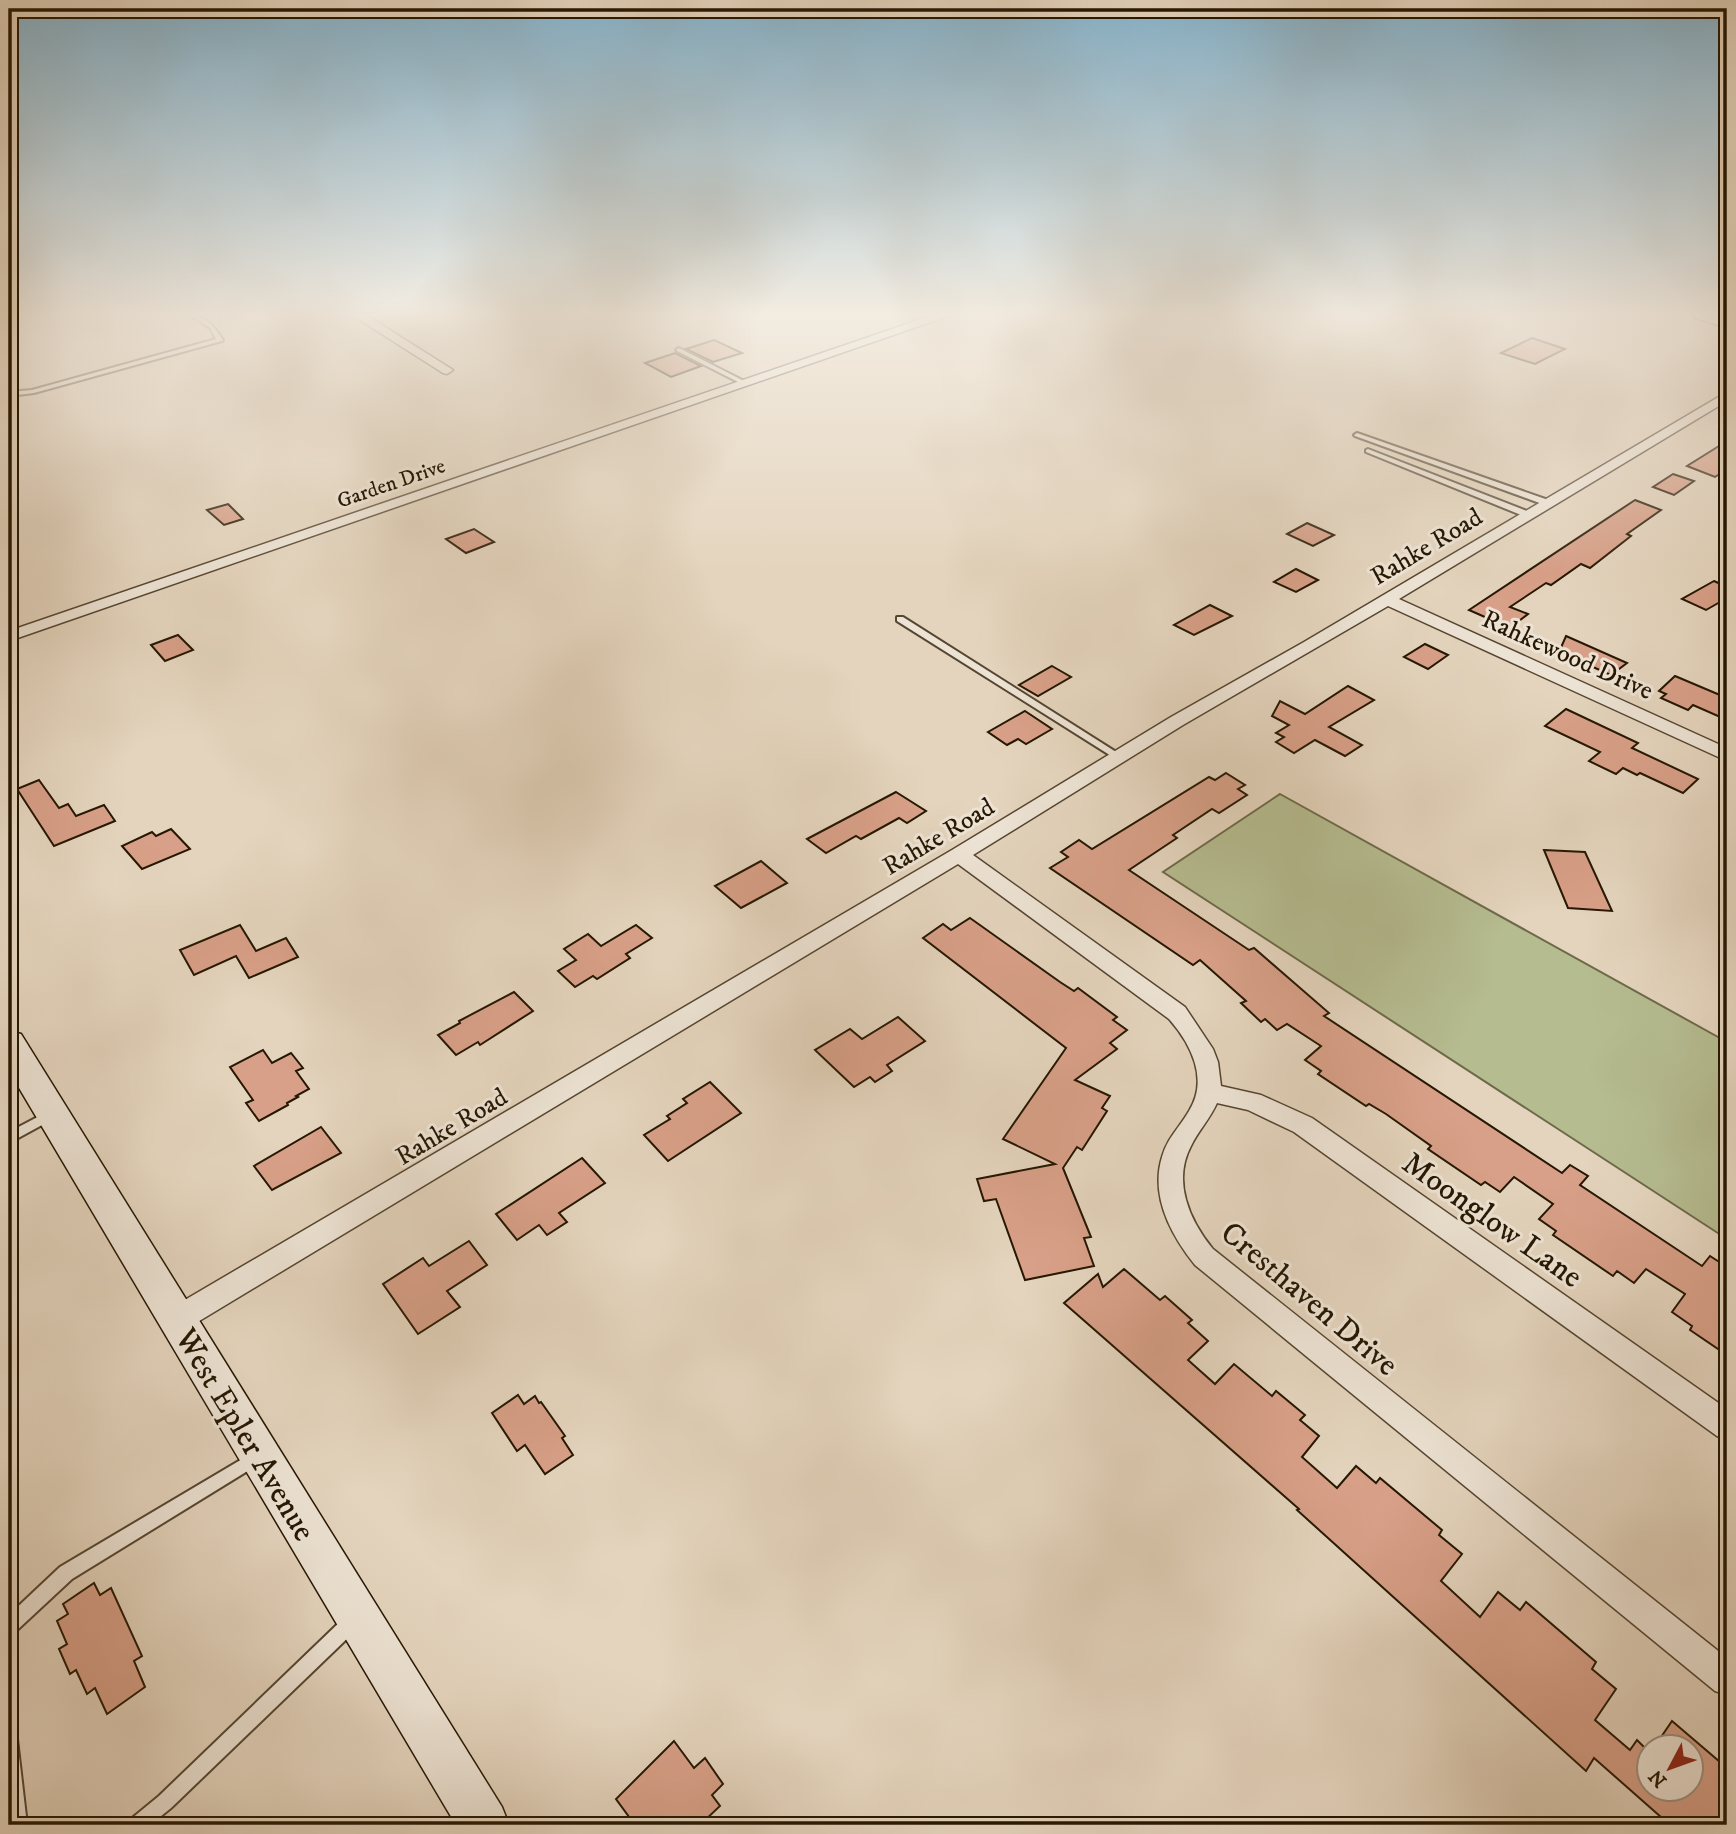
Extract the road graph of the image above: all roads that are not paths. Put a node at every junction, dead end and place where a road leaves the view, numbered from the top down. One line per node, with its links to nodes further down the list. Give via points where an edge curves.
1 (697, 401): 9 (street, Garden Drive)
2 (1718, 411): 5 (street, Rahke Road)
3 (1357, 435): 5 (lane)
4 (1368, 452): 6 (lane)
5 (1548, 503): 6 (street, Rahke Road)
6 (1529, 515): 7 (street, Rahke Road)
7 (1387, 600): 10 (street, Rahkewood Drive); 11 (street, Rahke Road)
8 (900, 619): 11 (lane)
9 (9, 636)
10 (1727, 755)
11 (1119, 757): 12 (street, Rahke Road)
12 (959, 855): 14 (street, Cresthaven Drive, via 1177,1013 1204,1050); 17 (street, Rahke Road)
13 (12, 1054): 15 (street, West Epler Avenue)
14 (1208, 1092): 18 (street, Moonglow Lane, via 1253,1102 1303,1125); 22 (street, Cresthaven Drive, via 1201,1113 1177,1149 1170,1181 1181,1226 1204,1257)
15 (52, 1114): 16 (lane); 17 (street, West Epler Avenue)
16 (9, 1138)
17 (176, 1320): 19 (street, West Epler Avenue)
18 (1727, 1426)
19 (259, 1456): 20 (street, West Epler Avenue); 21 (lane, via 66,1573)
20 (357, 1617): 25 (lane); 26 (street, West Epler Avenue)
21 (9, 1626)
22 (1727, 1679)
23 (9, 1739): 24 (lane)
24 (18, 1825)
25 (137, 1825)
26 (484, 1825)

